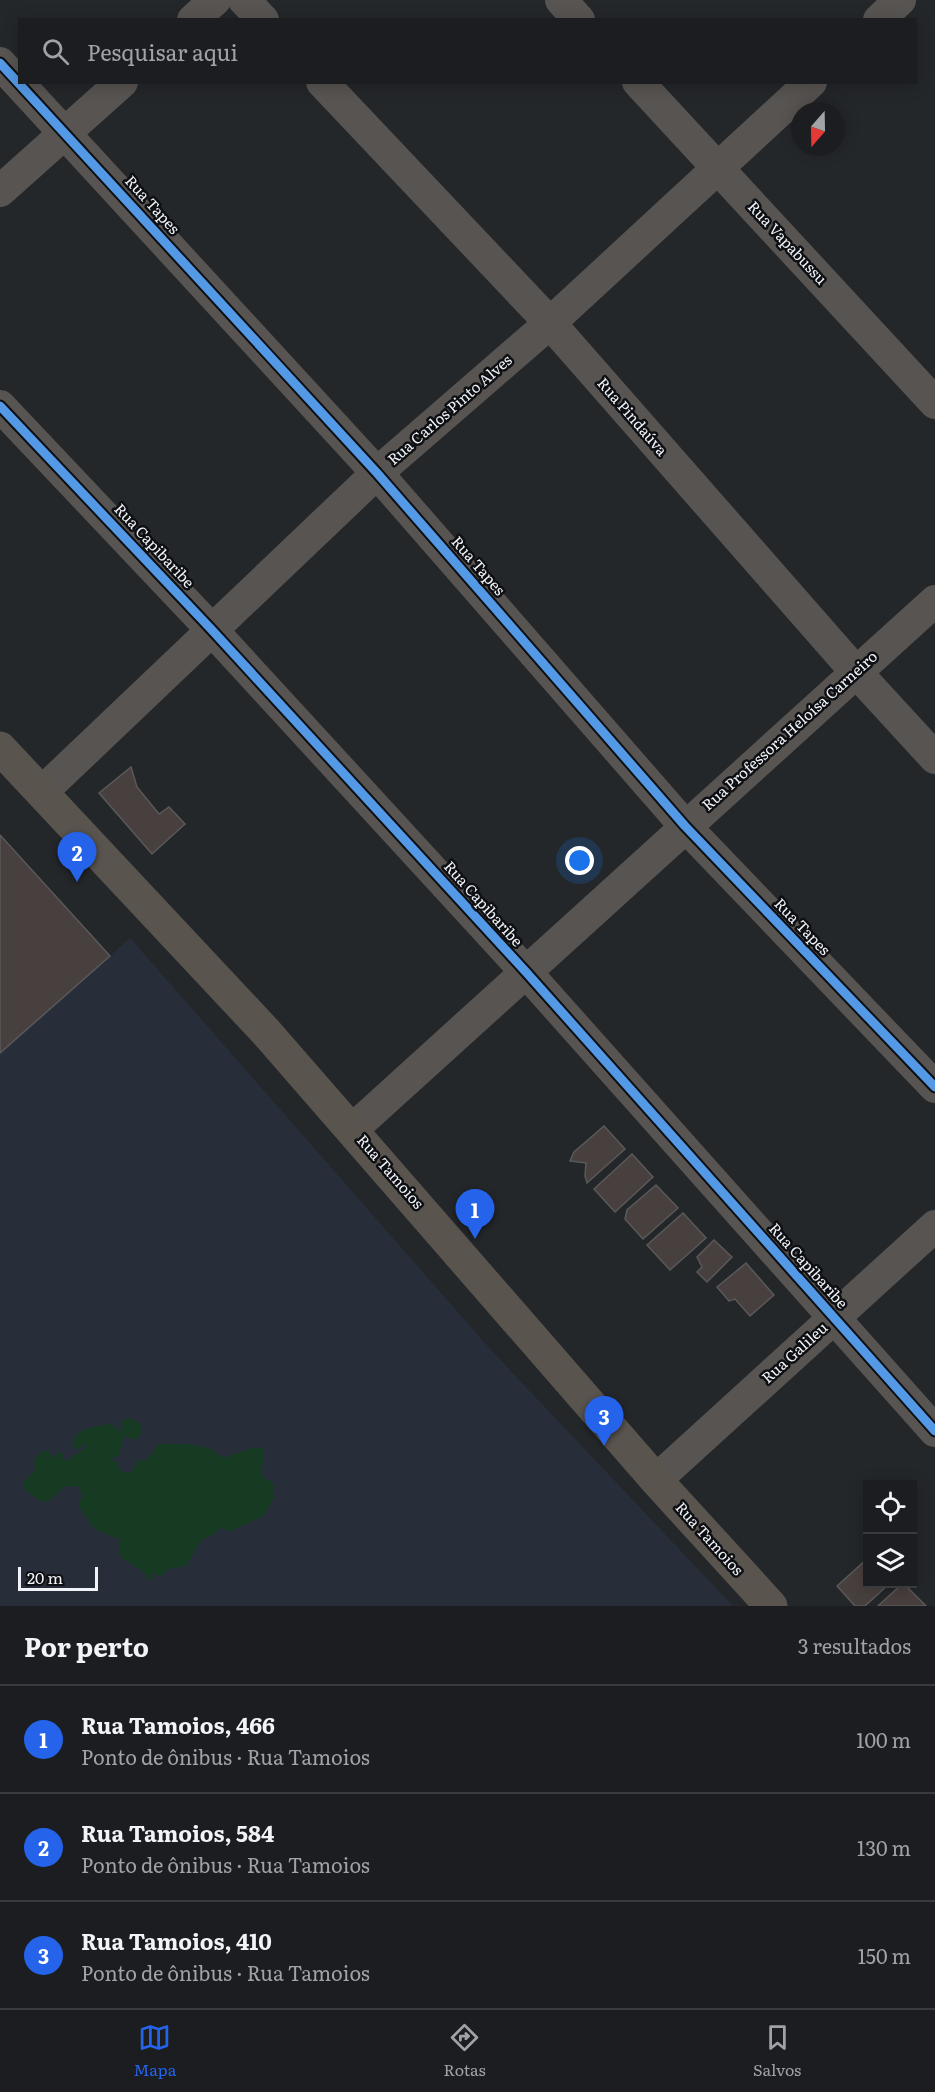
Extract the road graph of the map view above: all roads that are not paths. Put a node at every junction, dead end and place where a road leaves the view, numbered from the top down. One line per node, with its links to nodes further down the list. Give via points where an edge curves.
1 (215, 0): 4 (street)
2 (244, 0): 5 (street)
3 (561, 0): 6 (street)
4 (195, 18)
5 (261, 18)
6 (577, 18)
7 (0, 63): 8 (street, Rua Tapes)
8 (18, 82)
9 (20, 84): 14 (street, Rua Tapes)
10 (120, 84): 14 (street)
11 (324, 84): 17 (street, Rua Pindaúva)
12 (640, 84): 15 (street, Rua Vapabussu)
13 (809, 84): 15 (street, Rua Carlos Pinto Alves)
14 (65, 133): 16 (street); 20 (street, Rua Tapes)
15 (718, 168): 17 (street, Rua Carlos Pinto Alves); 18 (street, Rua Vapabussu)
16 (0, 191)
17 (550, 323): 20 (street, Rua Carlos Pinto Alves); 23 (street, Rua Pindaúva)
18 (935, 403)
19 (0, 406): 22 (street, Rua Capibaribe)
20 (377, 473): 22 (street, Rua Carlos Pinto Alves); 27 (street, Rua Tapes)
21 (935, 601): 23 (street, Rua Professora Heloísa Carneiro)
22 (212, 629): 26 (street, Rua Carlos Pinto Alves); 28 (street, Rua Capibaribe)
23 (856, 672): 25 (street, Rua Pindaúva); 27 (street, Rua Professora Heloísa Carneiro)
24 (0, 748): 26 (main road, Rua Tamoios)
25 (935, 758)
26 (42, 792): 30 (main road, Rua Tamoios)
27 (685, 826): 28 (street, Rua Professora Heloísa Carneiro); 29 (street, Rua Tapes)
28 (526, 972): 30 (street, Rua Professora Heloísa Carneiro); 32 (street, Rua Capibaribe)
29 (935, 1087)
30 (353, 1129): 34 (main road, Rua Tamoios)
31 (935, 1226): 32 (street, Rua Galileu)
32 (834, 1318): 33 (street, Rua Capibaribe); 34 (street, Rua Galileu)
33 (935, 1431)
34 (656, 1480): 35 (main road, Rua Tamoios)
35 (771, 1606)

